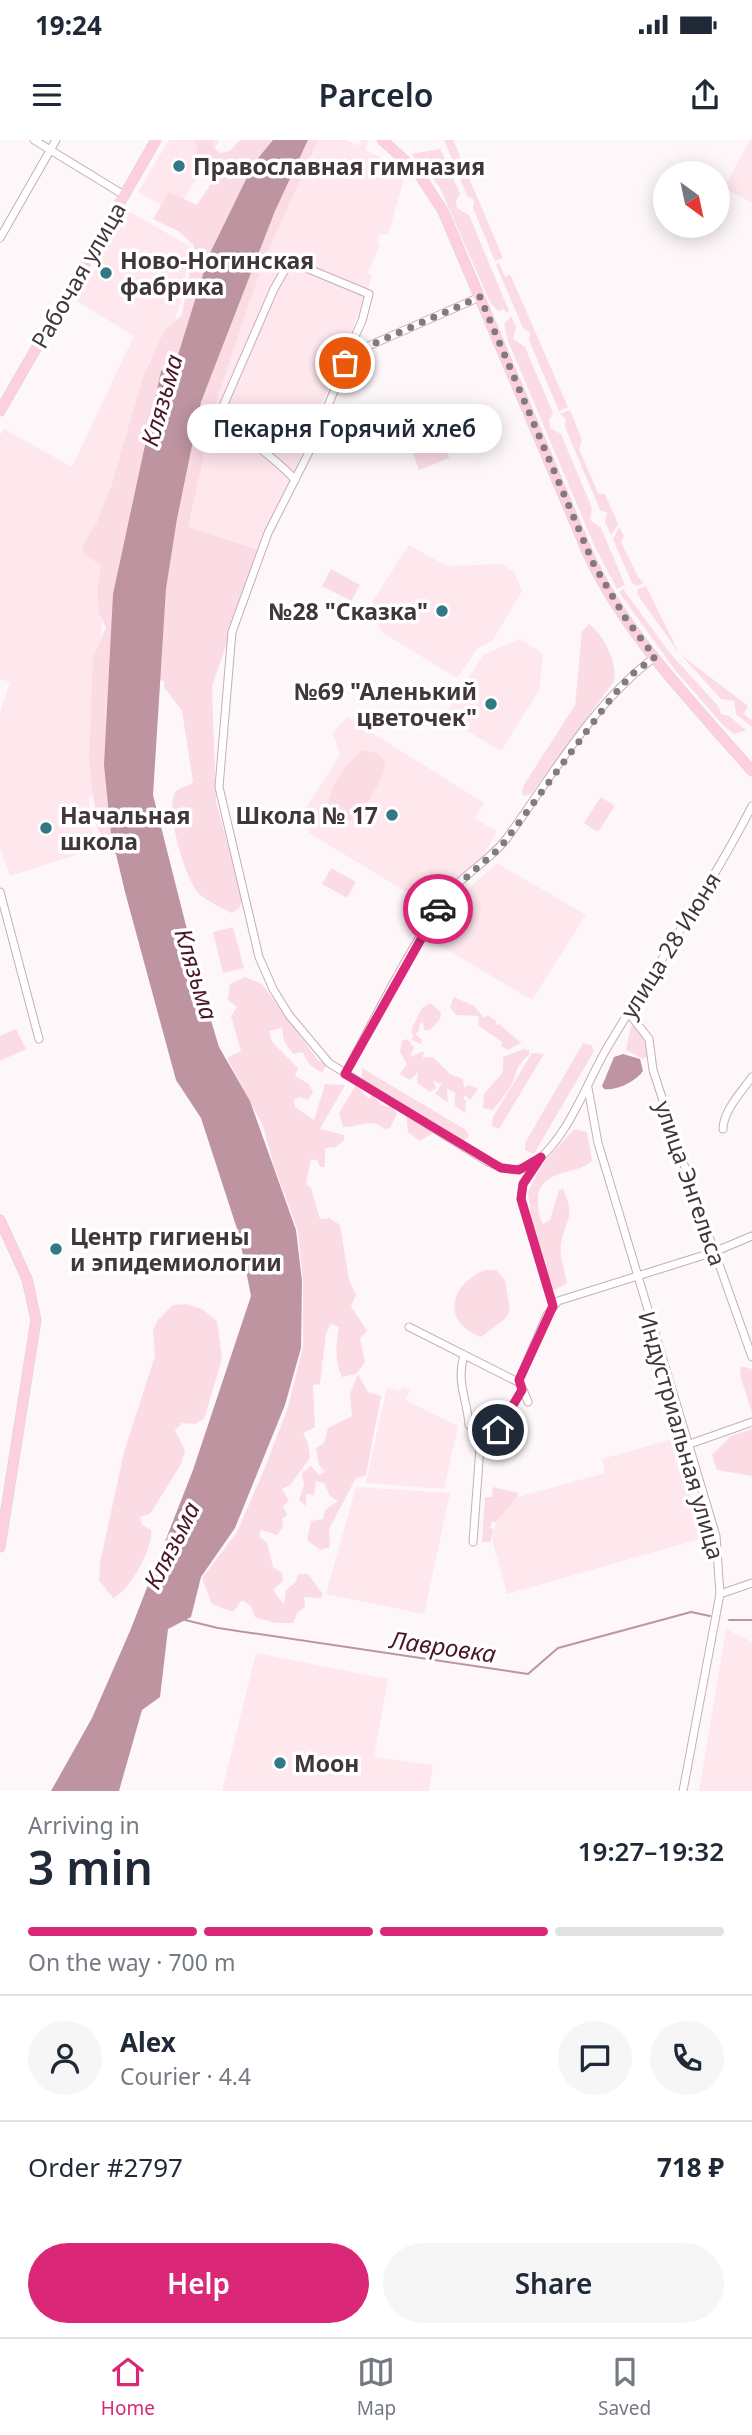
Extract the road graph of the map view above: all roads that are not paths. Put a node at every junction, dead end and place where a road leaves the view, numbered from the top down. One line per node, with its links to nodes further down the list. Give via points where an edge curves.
1 (34, 140): 5 (street)
2 (56, 140): 5 (street)
3 (156, 140): 6 (main road, Рабочая улица)
4 (382, 140): 8 (main road, via 414,167 431,191)
5 (50, 150): 6 (street); 7 (street)
6 (124, 195): 10 (main road, Рабочая улица)
7 (0, 238)
8 (480, 297): 9 (street); 14 (main road, via 594,565)
9 (357, 351): 11 (street, via 347,359); 12 (street, via 351,345 369,294 299,265 287,266 224,404 229,419)
10 (0, 411)
11 (303, 464): 12 (street); 13 (street)
12 (283, 465): 13 (street)
13 (295, 480): 20 (street, via 268,533 232,632 219,787 267,978 320,1055)
14 (655, 657): 15 (main road); 20 (street, via 631,675 494,853 440,906)
15 (752, 771)
16 (752, 806): 18 (street, улица 28 Июня)
17 (0, 892): 19 (street)
18 (628, 1012): 22 (street, улица 28 Июня); 27 (street, улица Энгельса, via 649,1039 653,1070)
19 (39, 1039)
20 (345, 1074): 24 (street, via 501,1168 519,1170)
21 (752, 1077): 23 (street)
22 (589, 1084): 24 (street, улица 28 Июня); 28 (street, Индустриальная улица, via 595,1132)
23 (723, 1129)
24 (541, 1157): 29 (street, улица 28 Июня, via 523,1184 521,1199)
25 (0, 1220): 39 (main road, via 27,1279 36,1320)
26 (752, 1236): 27 (street)
27 (714, 1252): 28 (street); 32 (street, улица Энгельса)
28 (638, 1277): 29 (street, via 567,1296); 37 (street, Индустриальная улица)
29 (553, 1306): 33 (street, via 534,1344)
30 (408, 1327): 31 (street)
31 (464, 1355): 33 (street); 36 (street, via 460,1385 469,1425)
32 (752, 1357)
33 (521, 1387): 34 (street); 36 (street, via 498,1430)
34 (528, 1402)
35 (752, 1422): 37 (street)
36 (481, 1434): 38 (street)
37 (687, 1445): 41 (street, Индустриальная улица, via 716,1536)
38 (474, 1542)
39 (0, 1547)
40 (752, 1583): 41 (street)
41 (720, 1594): 42 (street, Индустриальная улица)
42 (683, 1791)

